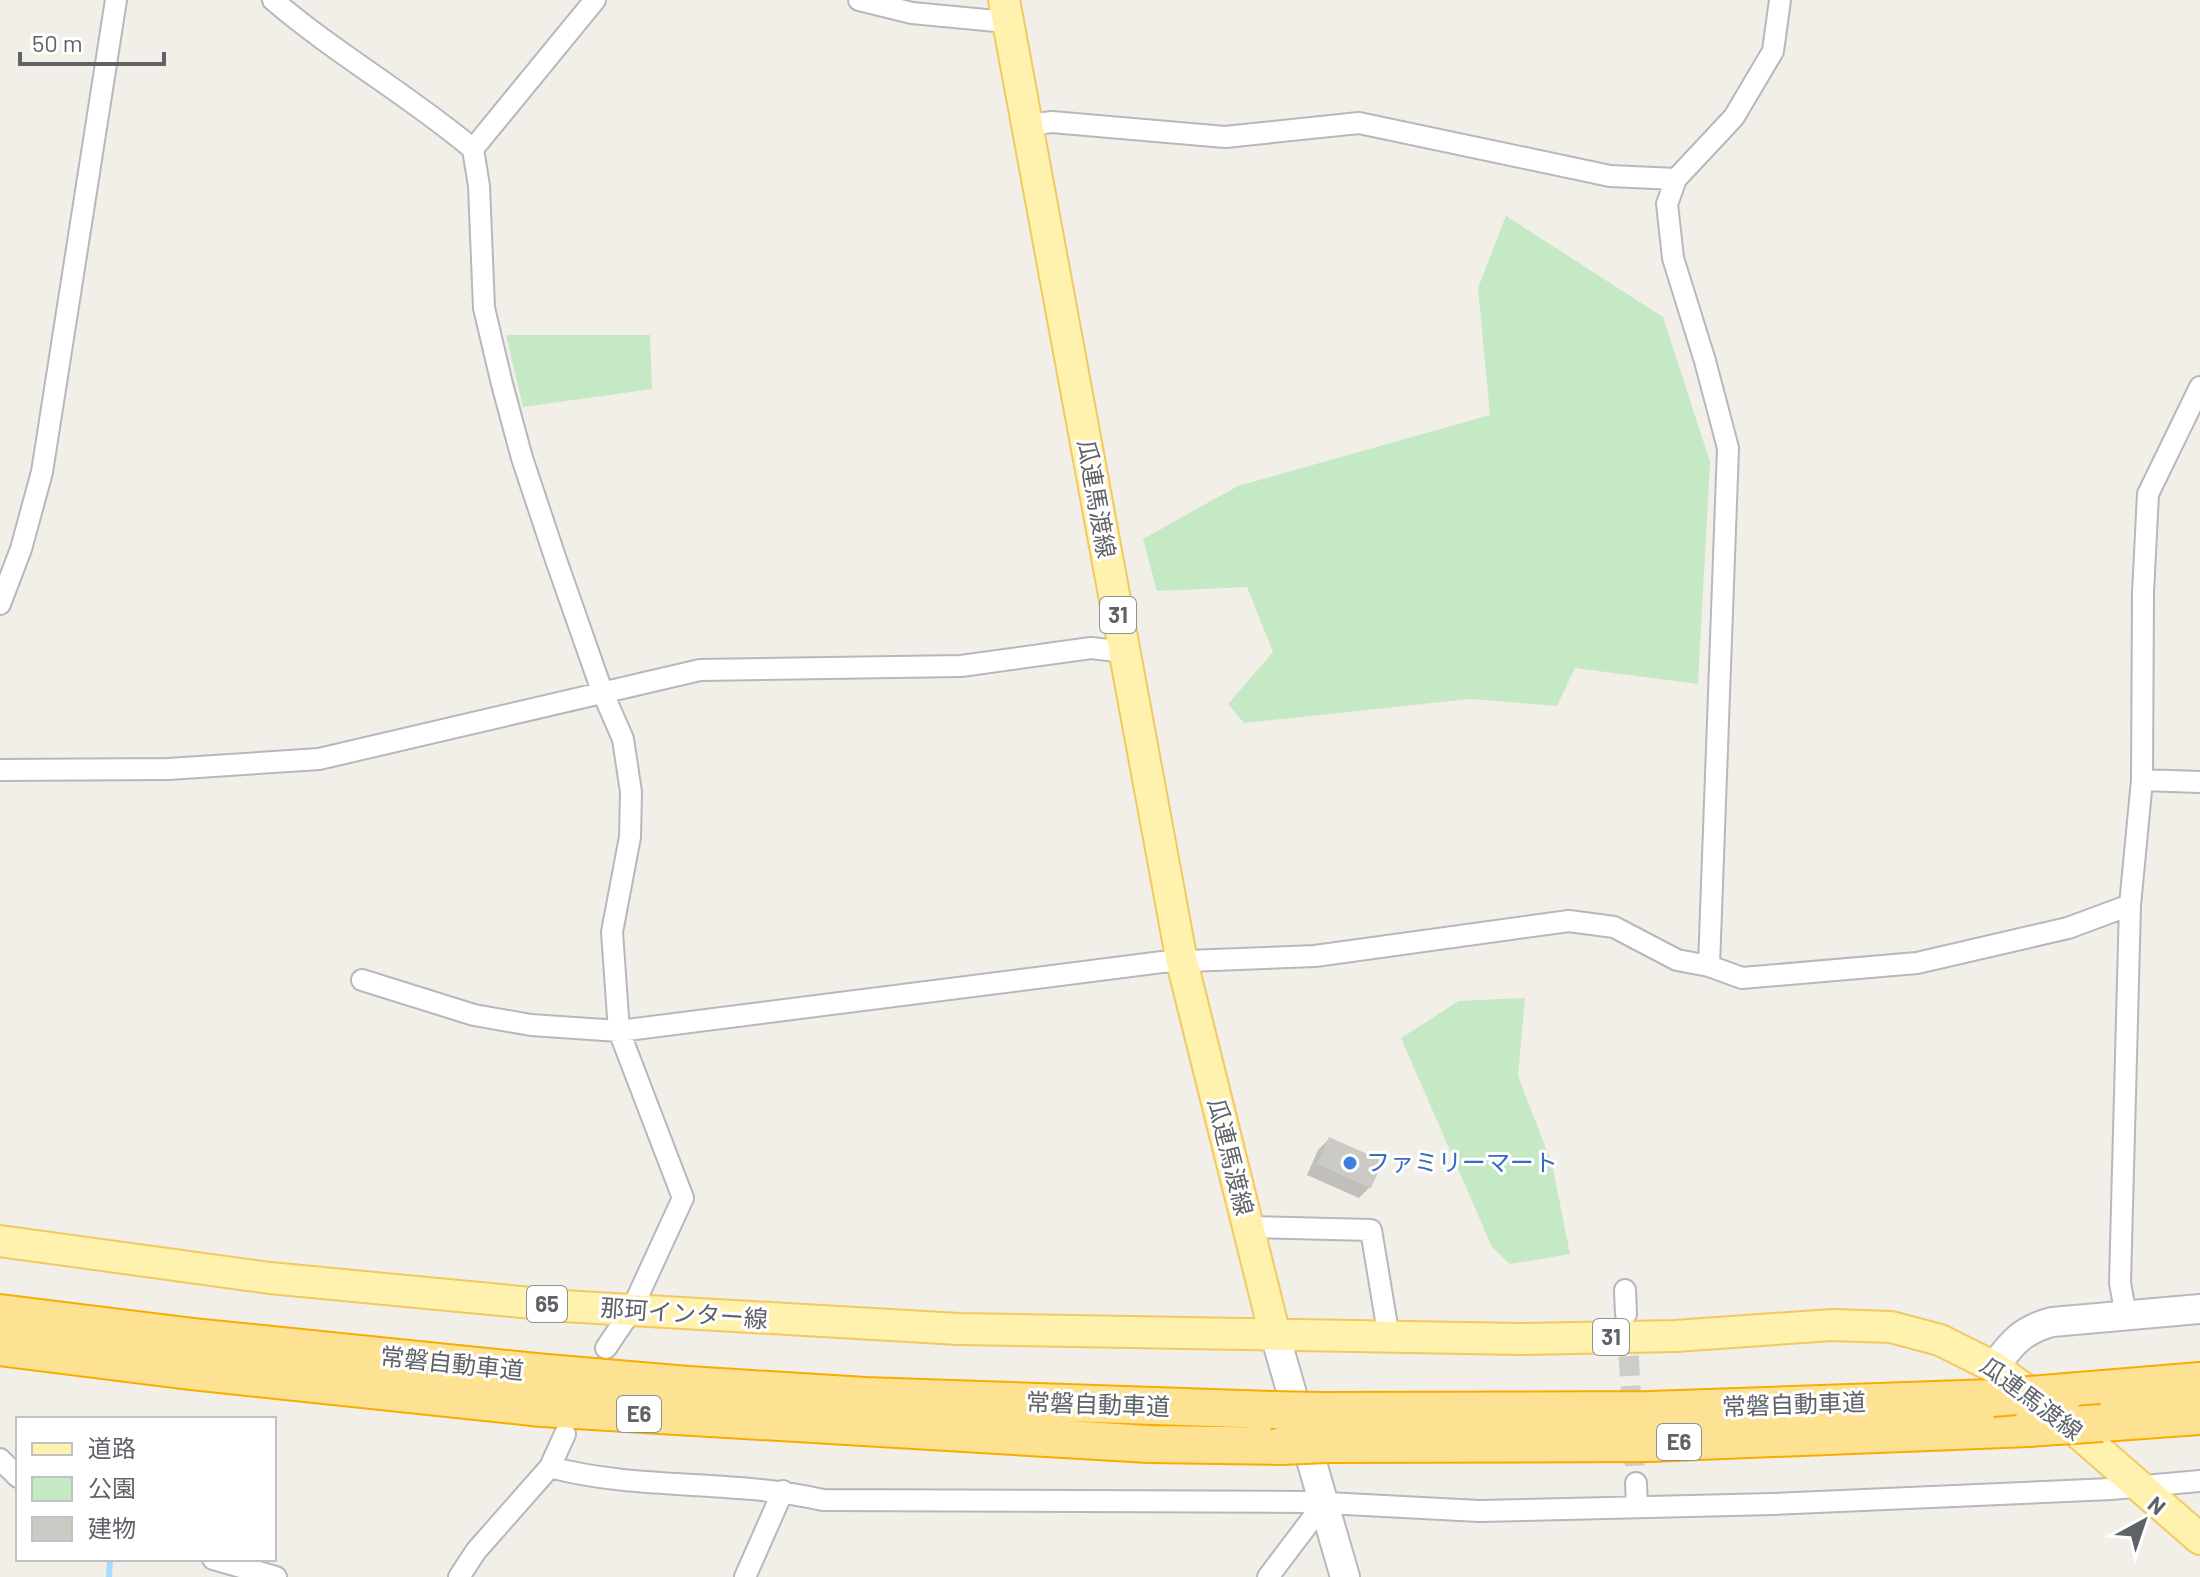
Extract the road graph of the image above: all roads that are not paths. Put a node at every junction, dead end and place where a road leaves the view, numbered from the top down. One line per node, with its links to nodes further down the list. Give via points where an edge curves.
1 (116, 0): 11 (street, via 42,472)
2 (273, 0): 8 (street)
3 (595, 0): 8 (street)
4 (859, 0): 6 (street, via 912,13 993,20)
5 (1780, 0): 9 (street, via 1773,51 1734,117)
6 (1006, 12): 7 (main road, 瓜連馬渡線 / 31)
7 (1027, 125): 9 (street, via 1052,122 1225,137 1359,123 1610,176); 12 (main road, 瓜連馬渡線 / 31)
8 (473, 149): 13 (street, via 484,308 502,384)
9 (1676, 179): 19 (street, via 1667,204 1673,258 1728,448)
10 (2200, 387): 15 (street, via 2148,494)
11 (0, 604)
12 (1125, 652): 13 (street, via 1091,648 961,666 700,670); 18 (main road, 瓜連馬渡線 / 31)
13 (602, 691): 14 (street, via 319,759 168,769); 21 (street, via 623,739 631,792 630,837 612,932)
14 (0, 770)
15 (2142, 780): 16 (street); 17 (street)
16 (2200, 782)
17 (2130, 905): 19 (street, via 2068,928 1917,963 1742,978); 29 (street, via 2120,1283)
18 (1182, 962): 19 (street, via 1315,956 1569,921 1614,927 1677,960); 21 (street); 22 (main road, 瓜連馬渡線 / 31)
19 (1709, 966)
20 (362, 980): 21 (street, via 474,1015)
21 (619, 1031): 26 (street, via 683,1198)
22 (1248, 1227): 30 (main road, 瓜連馬渡線 / 31); 31 (street, via 1371,1230)
23 (0, 1241): 26 (main road, 那珂インター線 / 65, via 270,1278)
24 (1625, 1290): 28 (street)
25 (2200, 1309): 29 (street)
26 (631, 1311): 30 (main road, 那珂インター線 / 65, via 959,1329); 33 (street)
27 (10, 1314): 37 (highway, 常磐自動車道 / E6, bridge, via 209,1339 688,1385 1271,1410)
28 (1626, 1314)
29 (2126, 1316): 35 (street, via 2033,1327 2019,1337)
30 (1275, 1335): 31 (main road, 瓜連馬渡線 / 31); 46 (street)
31 (1389, 1338): 35 (main road, 瓜連馬渡線 / 31, via 1675,1336 1832,1325 1891,1327 1940,1340)
32 (0, 1347): 37 (highway, 常磐自動車道 / E6, bridge, via 542,1408 1149,1444 1281,1446)
33 (606, 1348)
34 (2200, 1381): 35 (highway, 常磐自動車道 / E6, bridge, via 2067,1392)
35 (1993, 1382): 37 (highway, 常磐自動車道 / E6, via 1650,1410); 44 (main road, 瓜連馬渡線 / 31, via 2045,1404)
36 (2200, 1416): 37 (highway, 常磐自動車道 / E6, bridge, via 1650,1443)
37 (1324, 1428)
38 (565, 1434): 40 (street)
39 (0, 1459): 41 (street)
40 (550, 1467): 45 (street, via 589,1478); 51 (street)
41 (16, 1475)
42 (2200, 1481): 44 (street)
43 (1636, 1483): 47 (street)
44 (2139, 1486): 47 (street); 48 (main road, 瓜連馬渡線 / 31)
45 (783, 1491): 46 (street, via 823,1500); 52 (street)
46 (1324, 1503): 47 (street, via 1479,1511); 53 (street); 54 (street)
47 (1637, 1507)
48 (2200, 1539)
49 (220, 1561): 50 (street)
50 (276, 1577)
51 (459, 1577)
52 (745, 1577)
53 (1268, 1577)
54 (1345, 1577)

